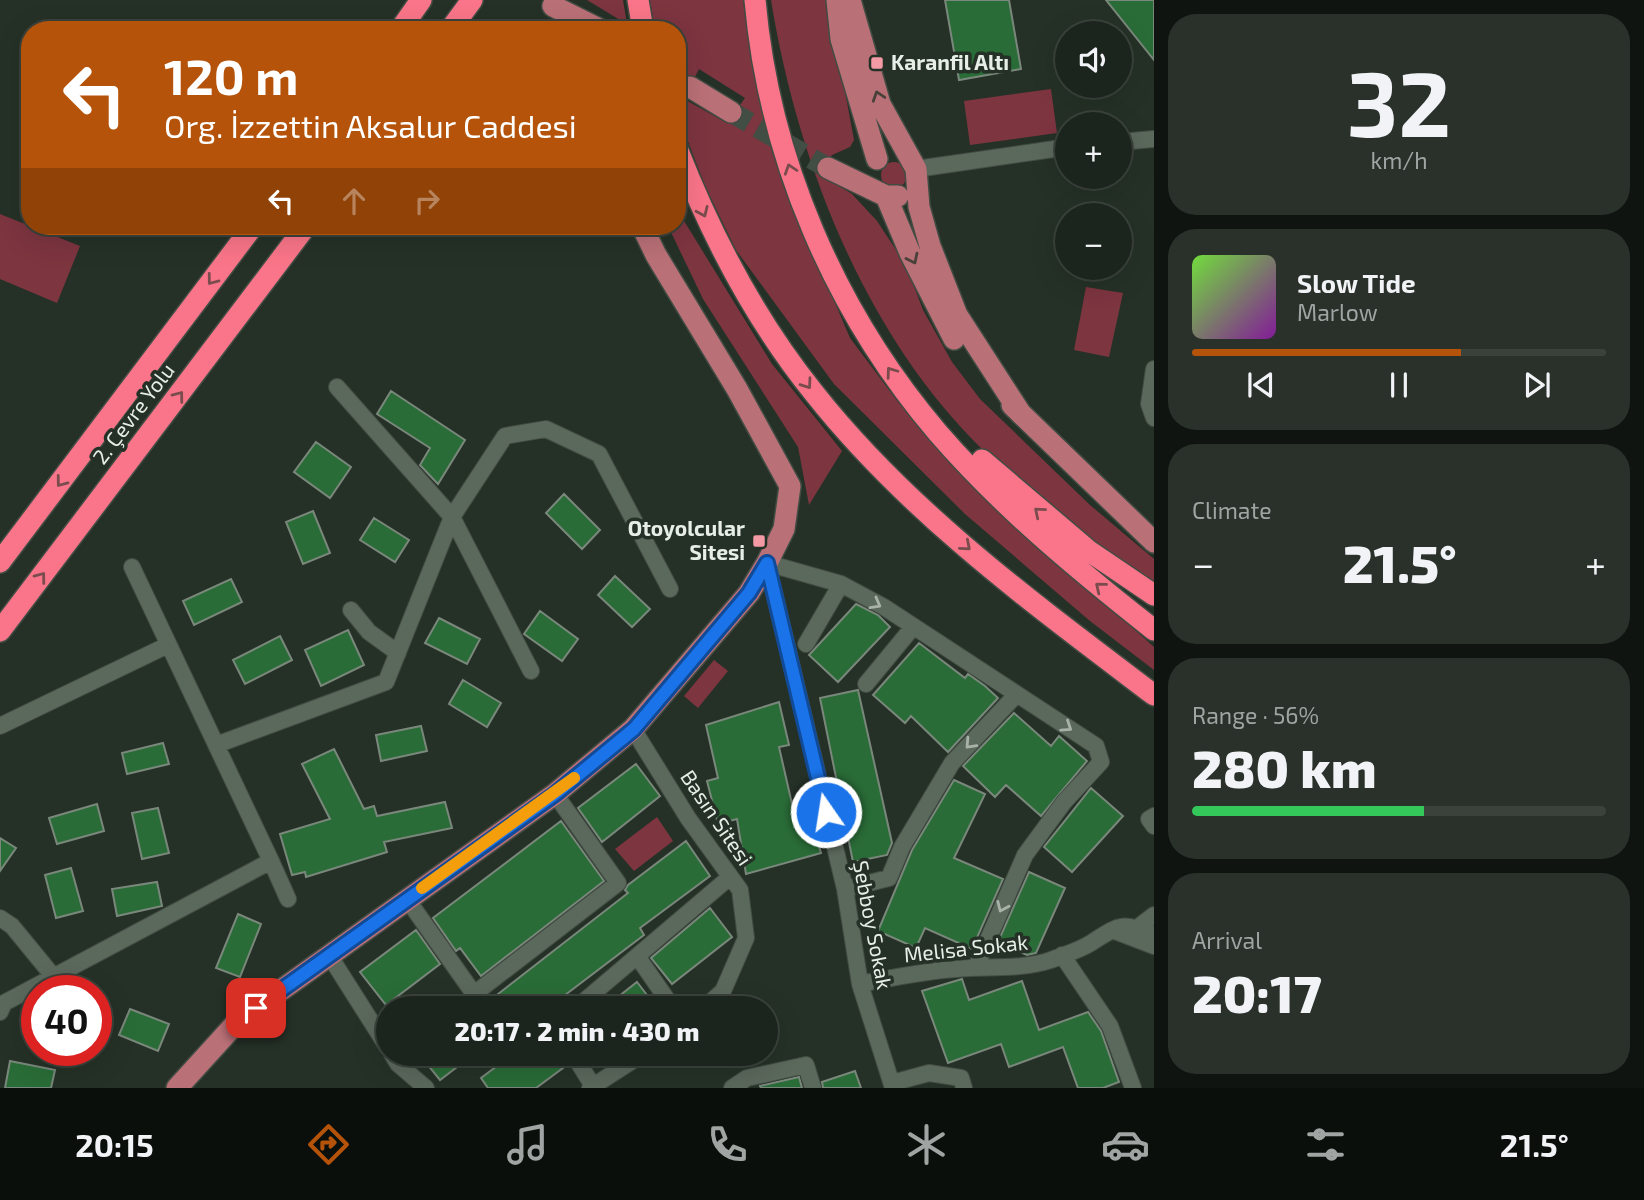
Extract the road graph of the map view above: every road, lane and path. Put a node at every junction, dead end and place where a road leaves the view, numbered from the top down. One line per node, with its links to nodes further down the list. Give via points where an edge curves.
1 (421, 0): 8 (highway)
2 (472, 0): 9 (highway)
3 (638, 0): 12 (highway)
4 (755, 0): 27 (highway, one-way to 4, via 853,311 801,200 765,76)
5 (837, 0): 18 (main road, via 841,39)
6 (850, 0): 20 (main road, one-way to 6, via 880,104)
7 (552, 3): 10 (main road); 11 (main road)
8 (406, 21)
9 (457, 21)
10 (558, 21)
11 (585, 21)
12 (642, 21)
13 (690, 87): 14 (main road)
14 (731, 112)
15 (1154, 139): 16 (street)
16 (1132, 141)
17 (1055, 149): 20 (street)
18 (875, 162): 20 (main road, via 896,152); 21 (main road, via 872,180); 21 (main road, via 833,171)
19 (686, 168): 48 (highway, one-way to 48, via 729,263 813,392 897,484 973,552)
20 (913, 169): 21 (main road, via 906,193); 28 (main road, via 930,246 957,315)
21 (883, 194): 28 (main road, one-way to 28, via 948,329 970,362)
22 (246, 235): 32 (highway, 2. Çevre Yolu, one-way to 32)
23 (299, 235): 41 (highway, 2. Çevre Yolu, one-way to 23)
24 (646, 235): 33 (main road, via 790,486 784,529)
25 (1154, 369): 29 (street, via 1150,404)
26 (337, 387): 30 (street)
27 (913, 402): 37 (highway, one-way to 27, via 1043,515); 40 (highway, one-way to 27, via 999,498)
28 (1021, 414): 31 (main road)
29 (1154, 418)
30 (452, 517): 36 (street, via 505,436 546,429 598,454); 44 (street); 45 (street)
31 (1154, 542)
32 (0, 562)
33 (767, 563): 35 (street); 50 (main road, via 749,593); 57 (street, Şebboy Sokak)
34 (132, 568): 43 (street)
35 (841, 584): 39 (street, one-way to 39); 42 (street)
36 (670, 589)
37 (1154, 595)
38 (351, 610): 44 (street, via 369,632)
39 (913, 627): 46 (street); 47 (street)
40 (1154, 630)
41 (0, 631)
42 (806, 644)
43 (169, 645): 49 (street); 51 (street)
44 (397, 653): 51 (street, via 386,682)
45 (531, 671)
46 (866, 684)
47 (1017, 694): 57 (street, one-way to 57, via 952,763 889,877); 69 (street, one-way to 69, via 1096,746 1101,762 1025,855)
48 (1154, 695)
49 (0, 726)
50 (634, 729): 52 (main road); 56 (street, Basın Sitesi)
51 (216, 745): 55 (street)
52 (555, 794): 58 (main road); 58 (street, via 618,883 474,994)
53 (1154, 816): 54 (street, via 1149,819)
54 (1154, 826)
55 (271, 861): 59 (street); 71 (street)
56 (730, 877): 68 (street); 76 (street, Basın Sitesi, via 740,890 746,938)
57 (845, 889): 72 (street, Şebboy Sokak)
58 (407, 899): 66 (main road)
59 (288, 900)
60 (1154, 915): 62 (street)
61 (0, 919): 70 (street, via 12,926)
62 (1137, 928): 63 (street); 64 (street)
63 (1109, 929): 65 (street); 67 (street, Melisa Sokak, via 1090,944)
64 (1154, 935)
65 (1154, 946)
66 (329, 955): 78 (street); 85 (main road, via 238,1021)
67 (1062, 955): 69 (street, Melisa Sokak, via 1010,967); 90 (street, via 1110,1026)
68 (637, 956): 74 (street); 75 (street)
69 (976, 967): 72 (street, Melisa Sokak)
70 (52, 975)
71 (55, 975)
72 (860, 984): 83 (street, Şebboy Sokak)
73 (21, 994): 77 (street, via 4,1003)
74 (590, 996)
75 (665, 996)
76 (717, 996)
77 (0, 1012)
78 (376, 1029)
79 (400, 1066): 86 (street)
80 (580, 1066): 84 (street)
81 (624, 1066): 84 (street)
82 (748, 1083): 87 (street); 88 (street, via 806,1065)
83 (892, 1086): 89 (street, via 929,1073 961,1078)
84 (592, 1087)
85 (177, 1088)
86 (426, 1088)
87 (732, 1088)
88 (813, 1088)
89 (964, 1088)
90 (1133, 1088)

